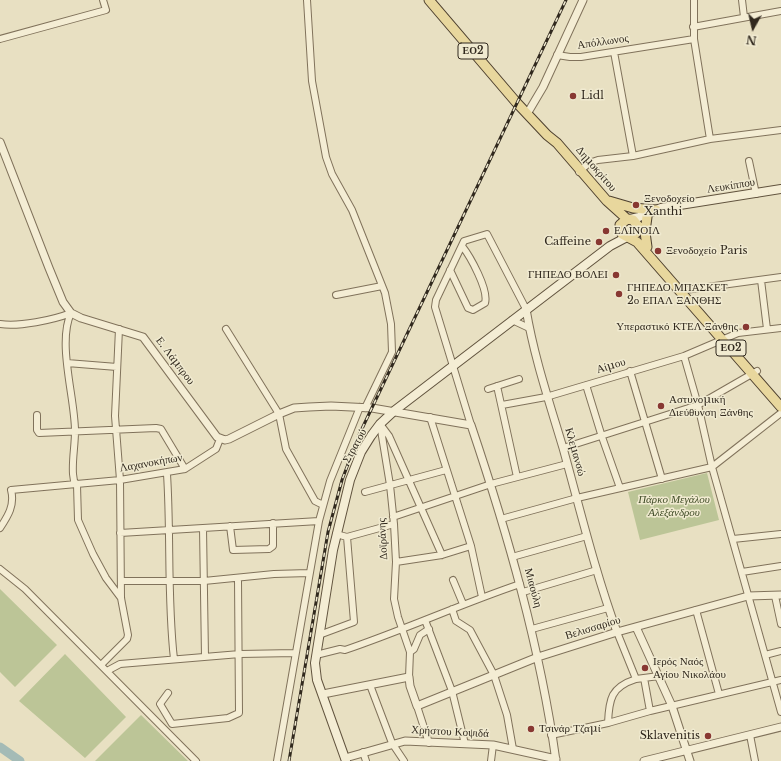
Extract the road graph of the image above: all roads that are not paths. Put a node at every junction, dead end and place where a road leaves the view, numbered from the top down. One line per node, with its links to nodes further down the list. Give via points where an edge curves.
1 (103, 0): 10 (street, via 106,10)
2 (307, 0): 35 (street, via 312,81 326,157 332,174 352,210)
3 (429, 0): 14 (main road, ΕΟ2)
4 (583, 0): 13 (street)
5 (694, 0): 9 (street)
6 (742, 0): 8 (street)
7 (781, 11): 8 (street)
8 (744, 17): 9 (street)
9 (693, 26): 11 (street)
10 (0, 39)
11 (694, 39): 12 (street, Απόλλωνος); 16 (street)
12 (614, 52): 13 (street, Απόλλωνος, via 576,57); 18 (street)
13 (557, 55): 14 (street)
14 (528, 114): 20 (main road, Δημοκρίτου / ΕΟ2, via 557,143)
15 (781, 130): 16 (street)
16 (710, 139): 18 (street)
17 (0, 142): 39 (street, via 63,302)
18 (633, 156): 20 (street, via 598,160 589,163)
19 (749, 161): 22 (street)
20 (579, 172): 23 (main road, Δημοκρίτου / ΕΟ2); 26 (main road, Δημοκρίτου / ΕΟ2, via 616,217)
21 (781, 189): 22 (main road, Λευκίππου)
22 (756, 194): 24 (main road, Λευκίππου)
23 (607, 201): 24 (main road, via 633,208); 26 (main road, Δημοκρίτου / ΕΟ2)
24 (659, 209): 25 (main road, Λευκίππου); 26 (main road, Λευκίππου)
25 (648, 217): 27 (main road, Λευκίππου); 31 (main road, via 645,232)
26 (624, 222): 27 (main road, ΕΟ2, via 637,224); 28 (main road, ΕΟ2, via 622,234); 30 (main road, Στρατού)
27 (637, 230): 28 (main road, via 634,235); 31 (main road, ΕΟ2)
28 (628, 237): 30 (main road, Στρατού); 47 (main road, ΕΟ2, via 638,242)
29 (462, 246): 32 (street); 32 (street, via 475,267 485,302 473,310 468,308); 38 (street, Κλεμανσώ, via 466,240 487,234)
30 (610, 246): 38 (main road, Στρατού)
31 (647, 247): 36 (main road, ΕΟ2)
32 (450, 270): 50 (street, via 435,307)
33 (781, 277): 34 (street)
34 (761, 280): 36 (street); 46 (street)
35 (382, 286): 37 (street); 62 (street, via 391,324 392,352)
36 (685, 290): 47 (main road, ΕΟ2)
37 (336, 296)
38 (526, 309): 40 (main road, Στρατού); 42 (street, Κλεμανσώ)
39 (70, 313): 41 (street, via 59,318 9,326); 44 (street, Ε. Λάμπρου); 49 (street, via 66,322)
40 (512, 320): 42 (street); 50 (main road, Στρατού)
41 (0, 324)
42 (529, 328): 58 (street, Κλεμανσώ)
43 (781, 328): 46 (street, Αίμου)
44 (119, 329): 51 (street); 75 (street, Ε. Λάμπρου, via 143,337)
45 (226, 329): 66 (street)
46 (767, 329): 47 (street, Αίμου)
47 (724, 338): 48 (street, Αίμου); 53 (main road, ΕΟ2)
48 (684, 356): 52 (street, Αίμου); 61 (street)
49 (67, 363): 51 (street); 73 (street)
50 (453, 364): 64 (main road, Στρατού); 71 (street)
51 (117, 367): 72 (street)
52 (630, 372): 55 (street, Αίμου); 69 (street)
53 (755, 372): 59 (main road, ΕΟ2); 61 (street); 63 (main road, ΕΟ2)
54 (519, 379): 56 (street)
55 (586, 385): 58 (street, Αίμου); 74 (street)
56 (497, 386): 57 (street); 60 (street)
57 (488, 388)
58 (546, 397): 60 (street, Αίμου); 76 (street, Κλεμανσώ)
59 (781, 398)
60 (502, 405): 82 (street)
61 (698, 406): 69 (street); 78 (street)
62 (362, 407): 64 (street); 66 (street, via 294,408); 93 (street, via 330,481)
63 (781, 407)
64 (394, 411): 68 (street); 70 (main road, Στρατού)
65 (781, 413): 78 (street)
66 (278, 414): 75 (street, via 229,439); 93 (street, via 286,449 315,501)
67 (37, 415): 73 (street, via 39,433)
68 (430, 417): 71 (street); 80 (street)
69 (646, 423): 74 (street); 83 (street)
70 (380, 424): 85 (street, via 389,436); 88 (street, Δοϊράνης); 105 (main road, Στρατού, via 356,463)
71 (471, 425): 86 (street, Μιαούλη)
72 (117, 430): 73 (street); 79 (street, via 161,429); 84 (street)
73 (75, 431): 87 (street, via 73,474)
74 (602, 437): 76 (street); 89 (street)
75 (220, 439): 79 (street, Λαχανοκήπων, via 216,449)
76 (563, 448): 77 (street, Κλεμανσώ)
77 (566, 464): 82 (street); 92 (street, Κλεμανσώ)
78 (712, 467): 83 (street); 109 (street)
79 (185, 469): 81 (street, Λαχανοκήπων)
80 (446, 470): 85 (street); 91 (street)
81 (167, 474): 84 (street, Λαχανοκήπων); 103 (street)
82 (516, 477): 86 (street)
83 (662, 479): 89 (street)
84 (120, 480): 87 (street, Λαχανοκήπων); 104 (street)
85 (409, 480): 88 (street); 94 (street)
86 (491, 484): 91 (street); 96 (street, Μιαούλη)
87 (77, 485): 101 (street, Λαχανοκήπων, via 11,490 11,511); 129 (street, via 78,520 92,554)
88 (390, 485): 90 (street); 95 (street, Δοϊράνης)
89 (620, 488): 92 (street)
90 (365, 492)
91 (454, 497): 94 (street); 110 (street)
92 (576, 498): 96 (street); 107 (street, Κλεμανσώ)
93 (323, 505): 97 (street)
94 (422, 508): 95 (street); 111 (street)
95 (393, 517): 99 (street, Δοϊράνης)
96 (502, 519): 112 (street, Μιαούλη)
97 (320, 520): 98 (street); 118 (street)
98 (273, 523): 100 (street); 100 (street, via 273,546 269,549 233,550)
99 (394, 524): 108 (street); 113 (street, Δοϊράνης)
100 (230, 526): 102 (street)
101 (0, 528)
102 (203, 528): 103 (street); 122 (street)
103 (170, 529): 104 (street); 123 (street)
104 (120, 533): 121 (street)
105 (336, 534): 108 (street); 141 (main road, Στρατού)
106 (781, 534): 109 (street)
107 (587, 536): 112 (street); 116 (street, Κλεμανσώ)
108 (347, 537): 141 (street, via 354,622)
109 (733, 539): 117 (street)
110 (471, 546): 111 (street); 128 (street)
111 (442, 555): 113 (street)
112 (512, 557): 124 (street, Μιαούλη)
113 (396, 562): 139 (street, Δοϊράνης, via 394,599)
114 (781, 566): 117 (street)
115 (0, 569): 153 (street, via 18,583)
116 (597, 570): 125 (street); 131 (street, Κλεμανσώ)
117 (742, 572): 127 (street)
118 (309, 573): 119 (street); 145 (street)
119 (238, 579): 122 (street); 146 (street)
120 (453, 580): 130 (street)
121 (121, 581): 123 (street); 129 (street)
122 (204, 581): 123 (street); 149 (street)
123 (170, 582): 151 (street, via 169,614)
124 (520, 584): 125 (street, Μιαούλη); 128 (street)
125 (523, 592): 138 (street, Μιαούλη)
126 (778, 595): 127 (street, Βελισσαρίου); 135 (street)
127 (748, 596): 133 (street, Βελισσαρίου); 148 (street)
128 (482, 597): 130 (street)
129 (121, 598): 144 (street, via 128,635)
130 (463, 604): 132 (street)
131 (608, 608): 138 (street); 140 (street, Κλεμανσώ)
132 (452, 609): 134 (street); 155 (street, via 456,621 470,630)
133 (696, 610): 136 (street, Βελισσαρίου); 166 (street)
134 (425, 620): 137 (street); 139 (street)
135 (781, 624)
136 (636, 627): 140 (street, Βελισσαρίου); 156 (street)
137 (429, 629): 143 (street, Δοϊράνης, via 420,635); 163 (street)
138 (532, 629): 150 (street, Μιαούλη)
139 (403, 630): 143 (street, Δοϊράνης); 147 (street, via 345,650)
140 (617, 632): 150 (street, Βελισσαρίου); 159 (street, Κλεμανσώ)
141 (319, 635): 147 (main road, Στρατού)
142 (781, 651): 148 (street)
143 (410, 652): 157 (street, Δοϊράνης)
144 (113, 653): 152 (street); 153 (street)
145 (295, 653): 146 (street); 188 (street)
146 (240, 654): 149 (street); 169 (street, via 240,708 237,715 172,724)
147 (316, 655): 165 (main road, Στρατού, via 316,674)
148 (765, 655): 161 (street)
149 (205, 657): 151 (street)
150 (538, 657): 155 (street, Βελισσαρίου); 175 (street, Μιαούλη)
151 (174, 659): 152 (street)
152 (120, 664): 154 (street)
153 (101, 665): 154 (street)
154 (107, 671): 172 (street)
155 (494, 675): 163 (street, Βελισσαρίου); 181 (street, via 507,715)
156 (659, 676): 158 (street); 168 (street)
157 (409, 677): 162 (street); 167 (street, Δοϊράνης)
158 (644, 678): 159 (street); 170 (street)
159 (636, 679): 173 (street, via 615,691 609,708)
160 (781, 680): 161 (street)
161 (772, 682): 166 (street); 171 (street)
162 (370, 685): 165 (street); 177 (street)
163 (452, 691): 167 (street, Βελισσαρίου); 179 (street)
164 (168, 693): 169 (street, via 160,703)
165 (323, 694): 184 (main road, Στρατού)
166 (719, 694): 168 (street)
167 (417, 706): 178 (street, Δοϊράνης)
168 (672, 706): 170 (street); 182 (street)
169 (161, 708): 172 (street)
170 (650, 711): 173 (street)
171 (781, 712)
172 (149, 716): 187 (street)
173 (608, 723): 175 (street)
174 (781, 727): 176 (street)
175 (551, 735): 186 (street, Μιαούλη)
176 (750, 735): 182 (street); 193 (street)
177 (392, 743): 178 (street, Χρήστου Κοψιδά); 183 (street, Χρήστου Κοψιδά); 190 (street)
178 (429, 743): 179 (street, Χρήστου Κοψιδά)
179 (465, 744): 180 (street, Χρήστου Κοψιδά)
180 (493, 745): 181 (street, Χρήστου Κοψιδά); 185 (street)
181 (514, 749): 186 (street, Χρήστου Κοψιδά)
182 (686, 750): 191 (street); 192 (street)
183 (363, 752): 184 (street, Χρήστου Κοψιδά); 189 (street)
184 (345, 760)
185 (492, 760)
186 (556, 760)
187 (196, 761)
188 (277, 761)
189 (366, 761)
190 (404, 761)
191 (644, 761)
192 (690, 761)
193 (755, 761)

